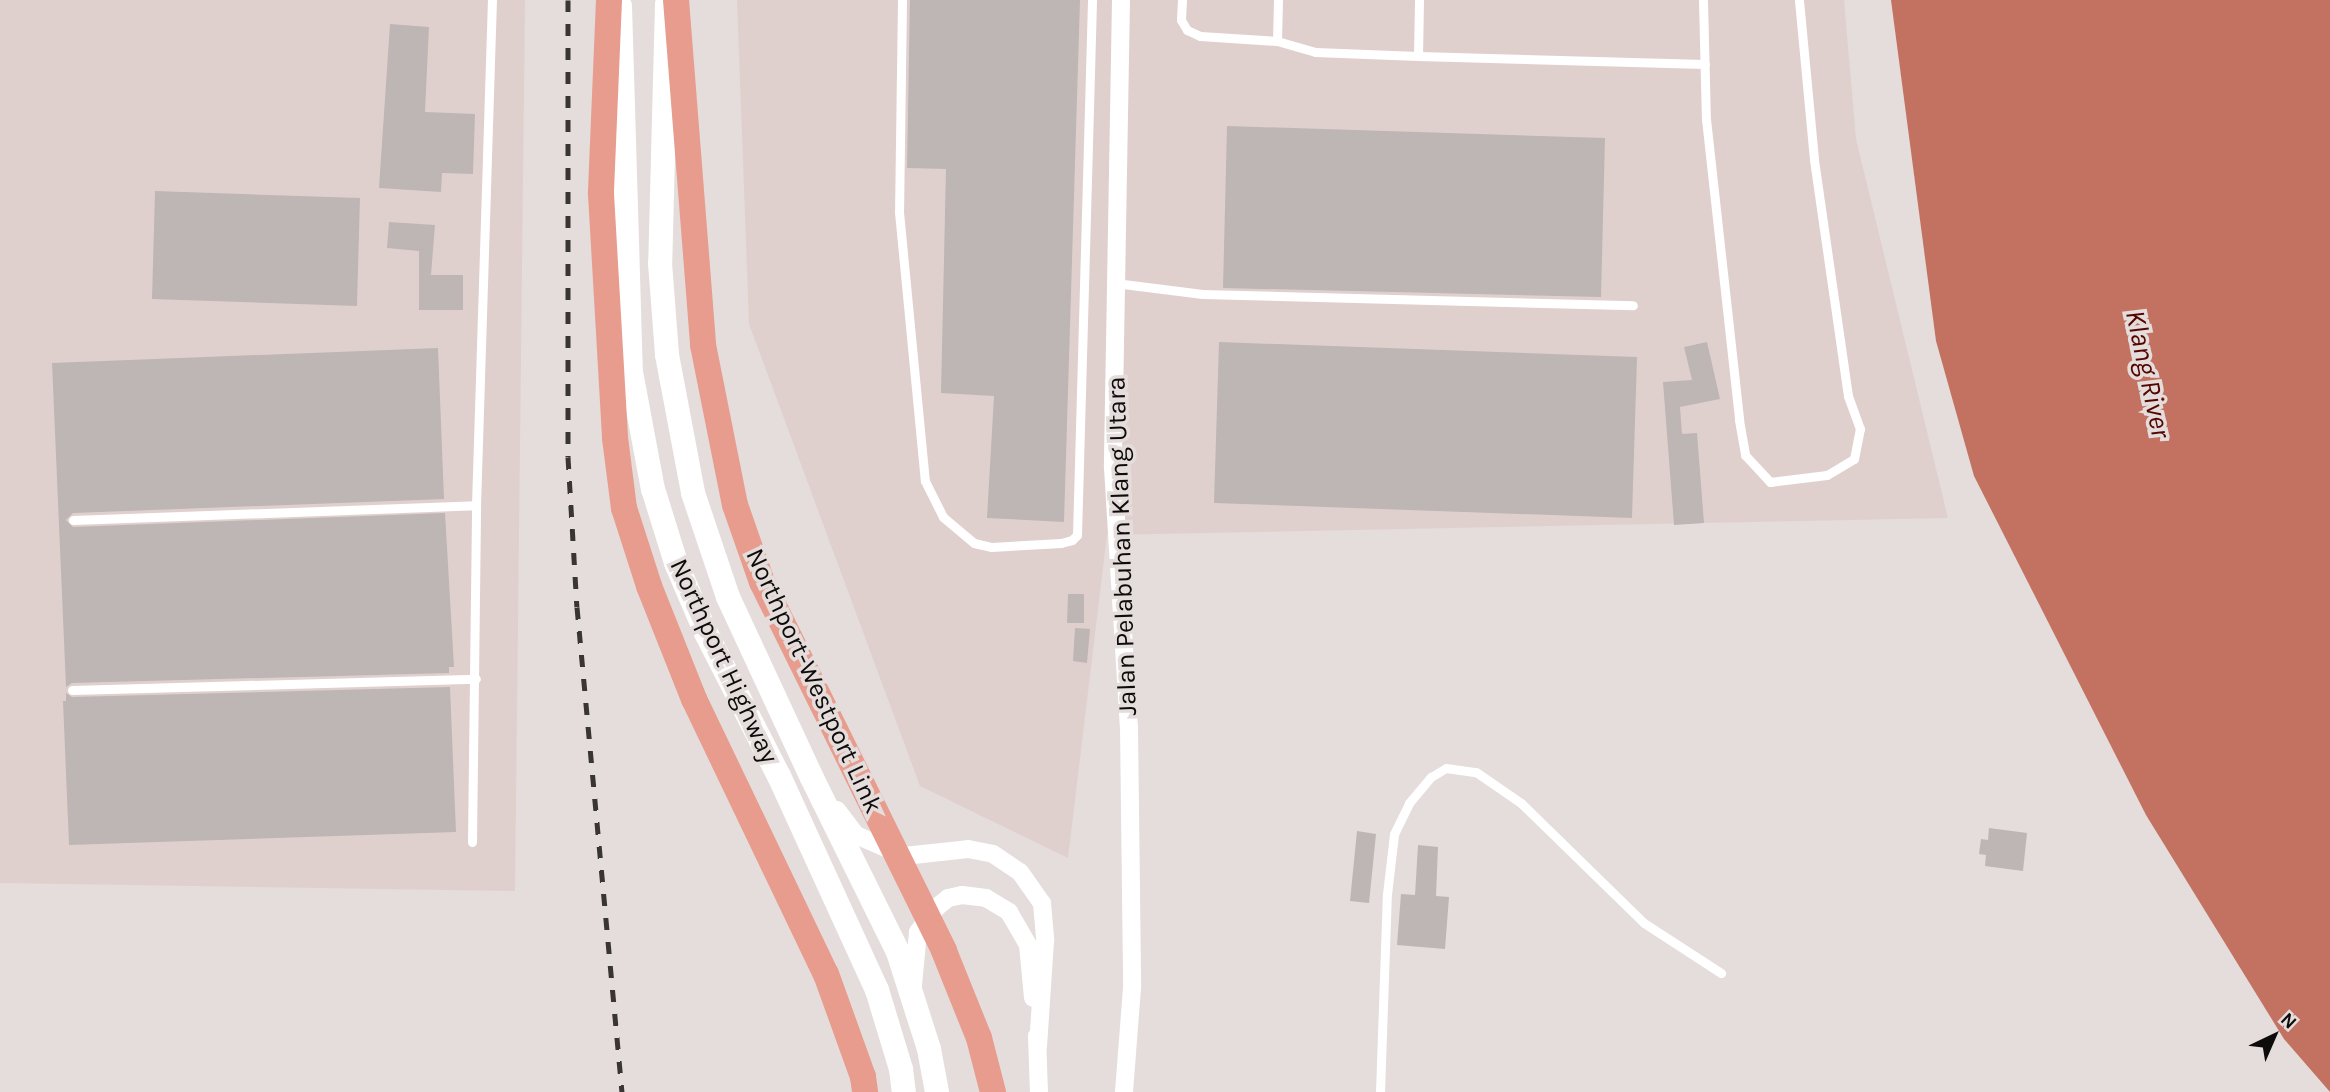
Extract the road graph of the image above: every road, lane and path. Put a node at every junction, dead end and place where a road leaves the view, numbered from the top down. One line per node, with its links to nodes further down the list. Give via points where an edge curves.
1 (492, 0): 19 (lane)
2 (609, 0): 28 (main road, via 601,194 615,438 624,508 694,699 825,974)
3 (620, 0): 29 (main road, Northport Highway, via 631,372 653,489 676,563 706,634 779,776 877,990)
4 (667, 0): 23 (main road, Northport Highway, via 660,263 678,421 694,493 728,597)
5 (676, 0): 31 (main road, Northport-Westport Link, via 703,345 735,505 762,582 944,951 979,1038)
6 (902, 0): 7 (lane, via 899,212 925,481 943,517 974,543 991,547 1060,543 1077,535)
7 (1092, 0)
8 (1121, 0): 17 (street, Jalan Pelabuhan Klang Utara)
9 (1182, 0): 14 (lane, via 1181,20 1187,30 1200,36)
10 (1278, 0): 14 (lane)
11 (1419, 0): 15 (lane)
12 (1703, 0): 16 (lane)
13 (1800, 0): 16 (lane, via 1814,159 1848,396 1860,429 1854,459 1828,475 1770,482 1745,455 1707,133)
14 (1277, 41): 15 (lane, via 1315,51)
15 (1418, 55): 16 (lane)
16 (1704, 64)
17 (1115, 283): 18 (lane, via 1202,294); 33 (street, Jalan Pelabuhan Klang Utara, via 1113,468 1129,729 1132,920)
18 (1633, 305)
19 (476, 505): 20 (lane); 21 (lane)
20 (73, 520)
21 (476, 679): 22 (lane); 24 (lane)
22 (72, 690)
23 (812, 778): 26 (main road, Northport Highway, via 898,952); 27 (street, via 856,835 904,856 968,849 993,853 1020,872 1042,903 1045,941)
24 (472, 842)
25 (1721, 973): 34 (lane, via 1644,923 1521,803 1476,772 1446,768 1431,777 1409,803 1394,834 1387,894)
26 (913, 993): 27 (street, via 918,932 937,907 962,895 986,898 1009,912 1028,946); 30 (main road, Northport Highway)
27 (1038, 1046): 32 (street)
28 (865, 1092)
29 (904, 1092)
30 (937, 1092)
31 (993, 1092)
32 (1039, 1092)
33 (1124, 1092)
34 (1380, 1092)

